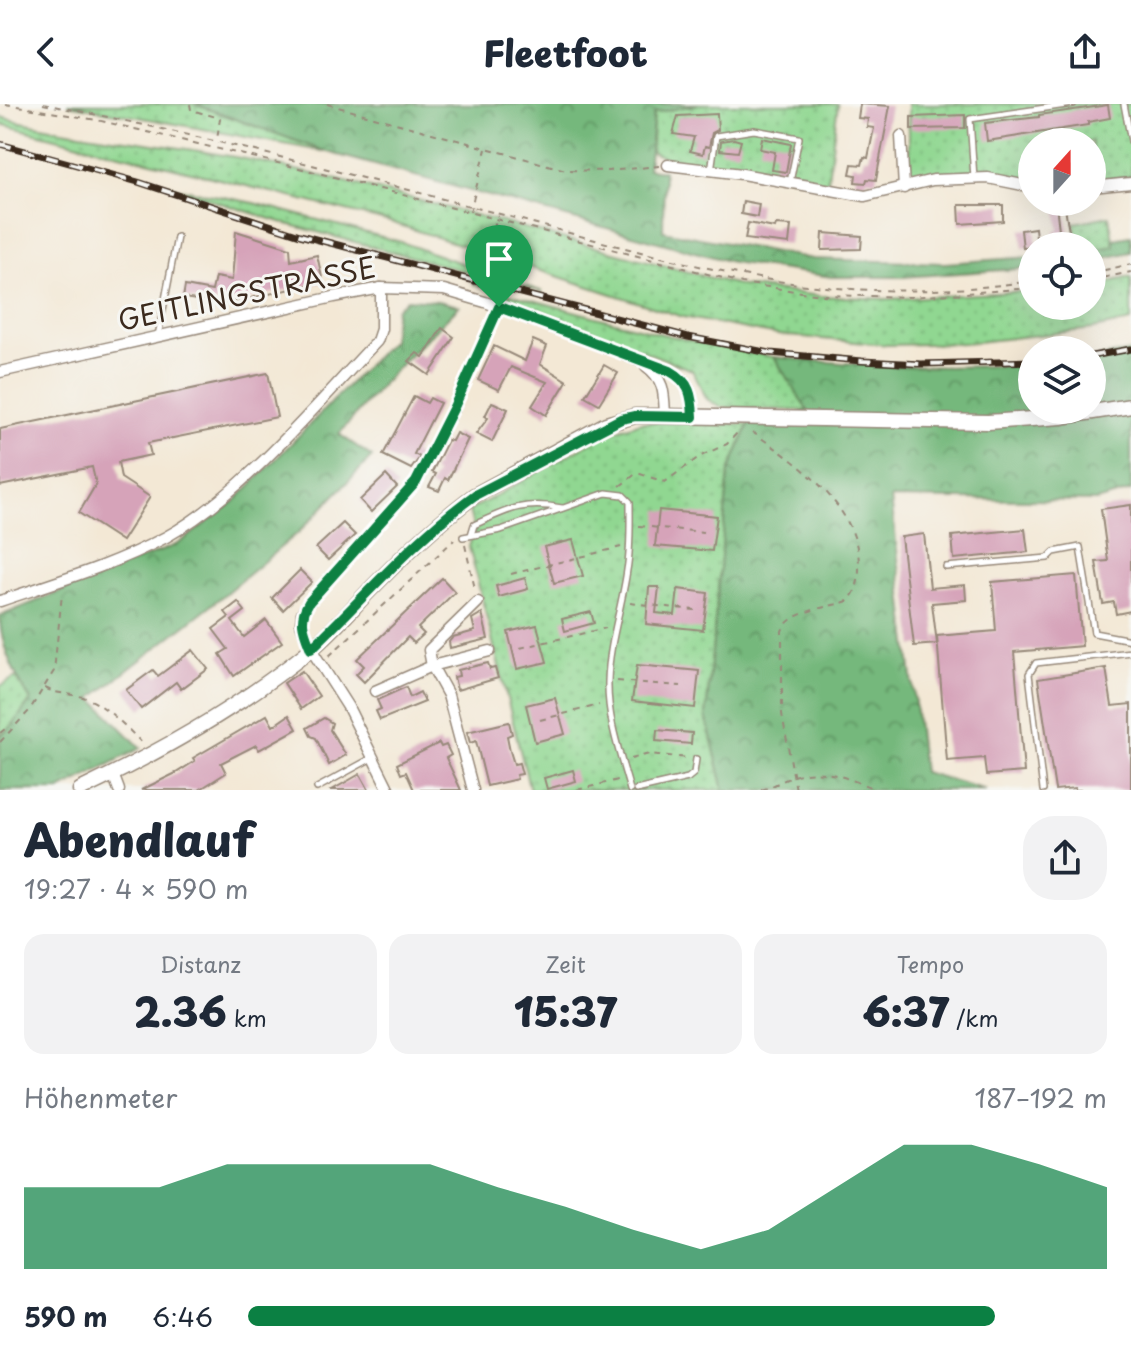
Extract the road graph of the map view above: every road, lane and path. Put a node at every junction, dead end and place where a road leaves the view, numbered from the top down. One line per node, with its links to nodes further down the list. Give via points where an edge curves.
1 (5, 104): 20 (path, via 161,134)
2 (43, 104): 8 (path)
3 (190, 104): 8 (path, via 191,110 220,118)
4 (327, 104): 10 (path)
5 (1073, 104): 13 (lane, via 970,119)
6 (1124, 104): 9 (lane)
7 (901, 136): 18 (street)
8 (217, 141): 19 (path)
9 (1131, 141)
10 (486, 149): 11 (path, via 566,170); 19 (path)
11 (668, 165): 12 (street)
12 (711, 172): 14 (street); 14 (lane, via 716,136 754,130 799,138)
13 (974, 178): 15 (street); 18 (street)
14 (790, 182): 18 (street, via 865,196)
15 (1018, 183)
16 (1131, 183): 17 (street)
17 (1106, 186)
18 (904, 188)
19 (470, 206): 20 (path); 21 (path)
20 (469, 213): 22 (path)
21 (499, 214): 22 (path); 28 (path, via 743,276 821,287 911,291)
22 (496, 221): 30 (path, via 742,283 821,295 912,297); 31 (path)
23 (177, 237): 33 (lane)
24 (1131, 264): 25 (path)
25 (1106, 270)
26 (1131, 272): 27 (path)
27 (1106, 277)
28 (1018, 283)
29 (381, 288): 31 (street, GEITLINGSTRASSE, via 444,290); 33 (street, GEITLINGSTRASSE); 49 (street, via 377,341 251,472 168,536)
30 (1018, 289)
31 (470, 297): 32 (street, GEITLINGSTRASSE)
32 (499, 307): 34 (street, GEITLINGSTRASSE); 36 (path)
33 (158, 337): 35 (street, GEITLINGSTRASSE)
34 (637, 360): 38 (street, GEITLINGSTRASSE, via 663,384); 39 (street, GEITLINGSTRASSE, via 682,378 692,398)
35 (0, 372)
36 (455, 405): 57 (street, via 416,482 302,613)
37 (1131, 406): 39 (main road, via 988,422)
38 (665, 416): 39 (main road); 57 (main road, via 635,416 606,424 475,495)
39 (693, 417)
40 (614, 492): 41 (lane); 42 (lane, via 630,502); 76 (path, via 637,473 665,482 672,479 745,427 812,477 844,518 859,558 854,595 793,617 782,631 781,691)
41 (562, 508): 44 (lane); 44 (lane, via 523,505 474,525)
42 (630, 525): 43 (path); 46 (lane)
43 (703, 532)
44 (471, 535): 45 (lane)
45 (463, 537): 51 (path); 60 (path)
46 (630, 545): 48 (path); 52 (lane)
47 (946, 567): 55 (lane, via 1048,558 1080,547 1094,633)
48 (511, 574)
49 (63, 580): 50 (street); 64 (path, via 55,665)
50 (0, 601)
51 (478, 602): 61 (street, via 429,650)
52 (621, 602): 53 (path); 54 (lane)
53 (695, 610)
54 (615, 626): 56 (path); 62 (lane)
55 (1131, 640)
56 (520, 648)
57 (311, 649): 60 (street); 71 (main road)
58 (490, 651): 61 (street)
59 (1131, 652): 89 (lane, via 1036,663 1029,674)
60 (321, 662): 72 (street)
61 (432, 666): 65 (street); 82 (street, via 448,695)
62 (608, 680): 63 (path); 66 (lane)
63 (681, 686)
64 (44, 688): 70 (path); 71 (path, via 90,700)
65 (375, 691)
66 (608, 703): 67 (path); 74 (lane)
67 (540, 720)
68 (5, 729): 69 (path)
69 (0, 733)
70 (0, 742)
71 (152, 754): 75 (main road)
72 (373, 758): 78 (lane); 81 (street)
73 (696, 759): 74 (path, via 649,754); 85 (lane, via 688,778)
74 (622, 762): 77 (lane)
75 (113, 774): 79 (main road); 80 (street)
76 (792, 776): 86 (path); 87 (path); 88 (path, via 826,773)
77 (626, 777): 83 (path); 84 (lane)
78 (317, 788)
79 (80, 790)
80 (119, 790)
81 (389, 790)
82 (473, 790)
83 (577, 790)
84 (630, 790)
85 (636, 790)
86 (761, 790)
87 (796, 790)
88 (877, 790)
89 (1043, 790)

